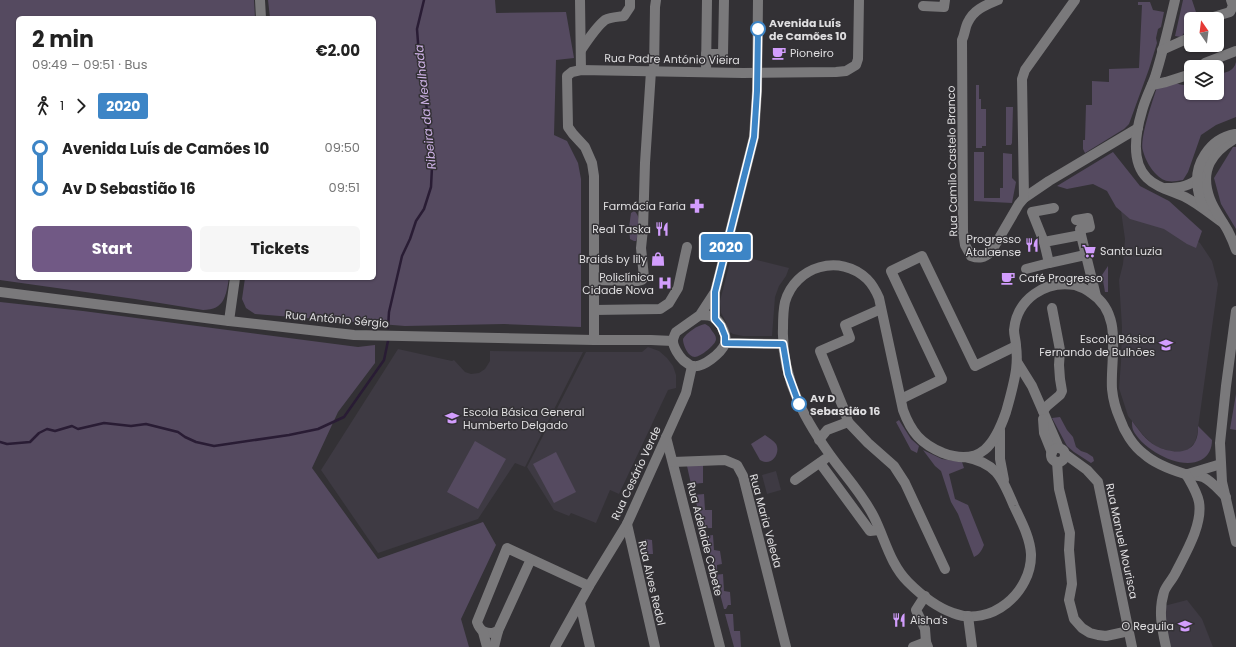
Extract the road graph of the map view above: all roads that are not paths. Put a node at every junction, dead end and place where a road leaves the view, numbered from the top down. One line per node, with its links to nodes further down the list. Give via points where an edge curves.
1 (260, 0): 16 (street)
2 (580, 0): 18 (street)
3 (630, 0): 18 (street, via 630,7 624,16 605,21)
4 (656, 0): 24 (street)
5 (707, 0): 21 (street)
6 (724, 0): 21 (street, via 724,54)
7 (758, 0): 26 (street)
8 (858, 0): 26 (street, Rua Padre António Vieira, via 856,65 846,71 836,72)
9 (944, 0): 14 (street, via 944,7)
10 (998, 0): 35 (street, Rua Camilo Castelo Branco, via 972,14 962,40 963,232 965,245 971,256 978,258 991,252)
11 (1075, 0): 35 (street, via 1024,70)
12 (1175, 0): 19 (street)
13 (1231, 0): 15 (street, via 1233,6 1230,12)
14 (923, 6)
15 (1224, 14)
16 (261, 16)
17 (1184, 41): 19 (street)
18 (581, 50): 23 (street)
19 (1162, 50): 28 (street)
20 (1236, 52): 22 (street)
21 (706, 54): 25 (street)
22 (1213, 60)
23 (581, 70): 24 (street, Rua Padre António Vieira); 48 (street, Rua Padre António Vieira, via 567,76 568,127 585,147 592,162)
24 (653, 71): 25 (street, Rua Padre António Vieira); 48 (street, via 641,248 644,277 638,281)
25 (706, 72): 26 (street, Rua Padre António Vieira)
26 (758, 72): 50 (street, via 754,137)
27 (1184, 76): 28 (street)
28 (1152, 85): 29 (street)
29 (1138, 128): 34 (street, via 1136,146 1140,166 1148,179); 35 (street, Rua Camilo Castelo Branco)
30 (1236, 134): 33 (street, via 1218,140 1208,149 1199,167)
31 (1236, 138): 32 (street, via 1215,153)
32 (1207, 170): 33 (street); 39 (street, via 1210,200)
33 (1197, 180): 34 (street, via 1184,187); 37 (street)
34 (1164, 188): 37 (street)
35 (1024, 198)
36 (1054, 208): 41 (street, via 1032,212)
37 (1204, 208): 39 (street)
38 (1076, 220): 40 (street, via 1088,218 1090,227 1080,229)
39 (1223, 223): 43 (street)
40 (1081, 234): 41 (street); 44 (street)
41 (1044, 242): 45 (street)
42 (687, 247): 54 (street, via 678,288 669,303 660,309)
43 (1236, 250)
44 (1086, 255): 45 (street); 51 (street)
45 (1049, 263): 46 (street)
46 (1026, 269)
47 (235, 280): 58 (street)
48 (594, 280): 54 (street)
49 (0, 292): 58 (street, Rua António Sérgio)
50 (715, 292): 56 (street); 57 (street)
51 (1096, 296): 63 (street, via 1085,288 1062,284 1040,290 1029,298 1015,322); 78 (street, via 1104,303 1112,322 1112,390 1120,420 1131,440 1144,454 1167,468)
52 (1052, 308): 67 (street, via 1060,350 1062,390 1060,396)
53 (882, 309): 62 (street, via 875,289 860,274 836,265 813,269 802,275 790,290 783,312); 66 (street); 68 (street, via 844,325 850,338 820,351)
54 (594, 310): 59 (street)
55 (1236, 310): 77 (street, via 1220,443)
56 (700, 315): 57 (street, via 708,315); 60 (street, via 676,332)
57 (715, 319): 61 (street, via 721,326)
58 (229, 322): 59 (street, Rua António Sérgio, via 354,335)
59 (594, 340): 60 (street, Rua António Sérgio)
60 (673, 341): 65 (street, via 681,358)
61 (725, 343): 62 (street); 65 (street, via 716,356 700,366)
62 (783, 344): 71 (street, via 788,374 798,402)
63 (1016, 346): 64 (street); 66 (street, via 975,366 922,256 891,271 942,379)
64 (1016, 362): 67 (street, via 1032,386); 69 (street, via 1013,391)
65 (692, 366): 70 (street, Rua Cesário Verde, via 686,393)
66 (901, 399): 74 (street, via 907,422 919,438 933,449)
67 (1043, 411): 72 (street)
68 (848, 422): 71 (street, via 827,430); 87 (street, via 894,466 905,483)
69 (1000, 430): 74 (street, via 984,451); 81 (street, via 1000,459)
70 (666, 437): 75 (street, Rua Adelaide Cabete); 83 (street, Rua Cesário Verde)
71 (819, 440): 73 (street)
72 (1058, 454): 93 (street, Rua Manuel Mourisca, via 1087,470 1098,482); 93 (street, via 1059,489 1070,533 1072,584 1069,600 1074,619 1082,628 1098,635 1106,636)
73 (830, 455): 76 (street); 84 (street, via 864,501)
74 (965, 458): 81 (street, via 986,464 998,473)
75 (673, 462): 101 (street, Rua Adelaide Cabete); 102 (street, Rua Maria Veleda, via 725,460 737,465)
76 (820, 463): 80 (street); 84 (street, via 870,531)
77 (1221, 469): 78 (street); 79 (street); 82 (street)
78 (1186, 474): 79 (street); 106 (street, via 1199,501 1199,521 1164,591 1160,622)
79 (1203, 477): 82 (street)
80 (795, 480)
81 (1004, 482): 91 (street, via 1028,537 1031,565 1020,590 1008,602 994,612)
82 (1226, 497): 85 (street)
83 (626, 524): 88 (street, Rua Cesário Verde); 100 (street, Rua Alves Redol)
84 (879, 530): 89 (street, via 896,567 908,582)
85 (1236, 542)
86 (531, 559): 88 (street); 92 (street); 94 (street, via 507,548 477,622)
87 (944, 570)
88 (589, 586): 90 (street, Rua Cesário Verde)
89 (925, 596): 91 (street, via 953,614); 95 (street, via 916,610 925,629)
90 (580, 603): 98 (street, Rua Cesário Verde); 99 (street)
91 (968, 616): 104 (street)
92 (498, 630): 94 (street, via 493,633); 97 (street)
93 (1128, 631): 105 (street, Rua Manuel Mourisca)
94 (483, 632): 96 (street)
95 (927, 644): 103 (street)
96 (488, 647)
97 (494, 647)
98 (555, 647)
99 (590, 647)
100 (655, 647)
101 (720, 647)
102 (786, 647)
103 (913, 647)
104 (972, 647)
105 (1132, 647)
106 (1166, 647)

